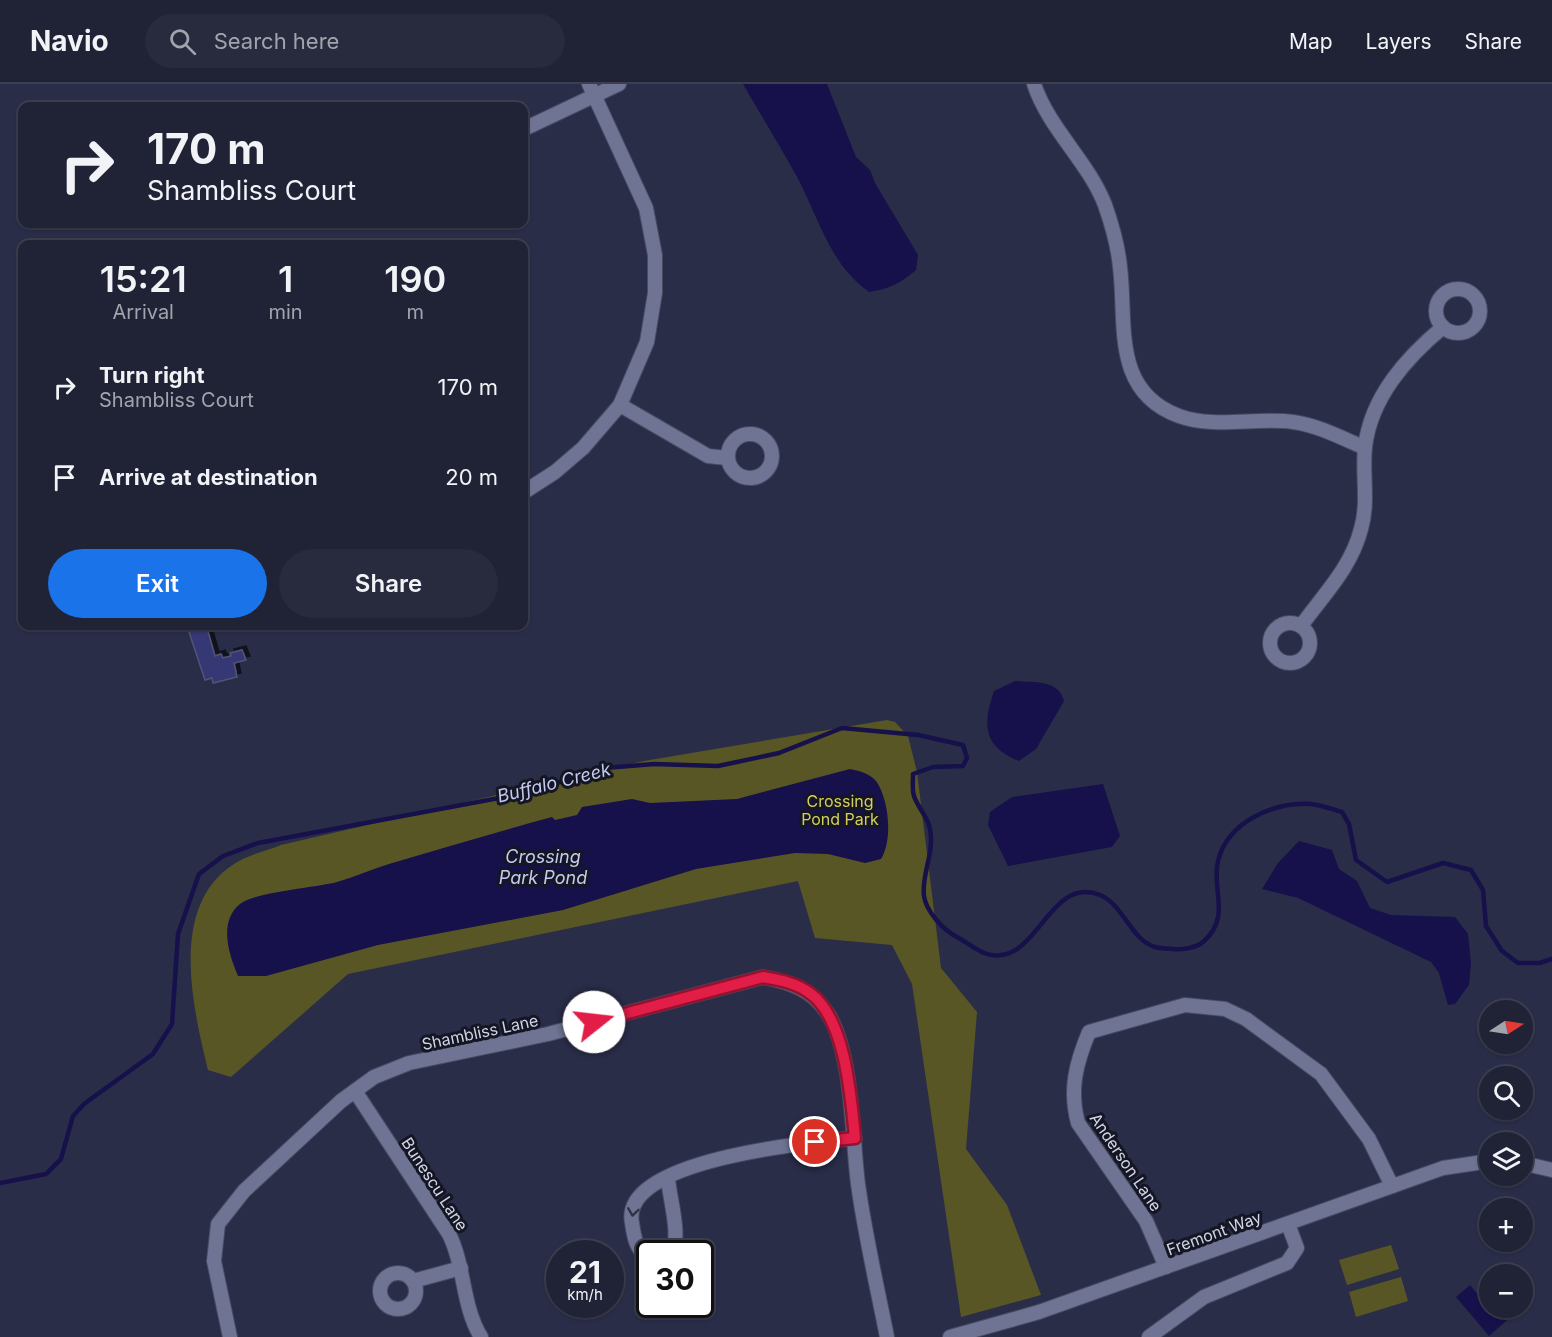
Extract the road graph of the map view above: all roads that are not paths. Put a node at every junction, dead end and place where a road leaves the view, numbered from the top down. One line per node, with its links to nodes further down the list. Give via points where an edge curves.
1 (619, 84): 3 (street)
2 (1034, 84): 7 (street, via 1054,124 1095,182 1106,206 1120,268 1123,340 1140,387 1156,403 1179,416 1202,421 1293,422)
3 (592, 90): 4 (street); 6 (street, via 646,208 655,255 655,293 647,342)
4 (528, 127)
5 (1443, 327): 7 (street, via 1400,367 1384,393)
6 (620, 405): 8 (street, via 708,456); 9 (street, via 583,448)
7 (1365, 448): 10 (street, via 1366,497 1362,528 1352,557)
8 (727, 458)
9 (528, 489)
10 (1301, 626)
11 (355, 1091): 12 (street, Shambliss Lane, via 374,1077 409,1063 548,1034 763,977 789,982 812,995 829,1015 840,1041); 21 (street, Bunescu Lane, via 449,1234); 25 (street, Shambliss Lane, via 244,1191 218,1224 214,1261)
12 (855, 1138): 16 (street, via 735,1154); 27 (street, Shambliss Lane, via 858,1184)
13 (1479, 1163): 17 (street, Fremont Way, via 1443,1168)
14 (1533, 1166): 15 (street)
15 (1552, 1170)
16 (668, 1178): 19 (street, one-way to 19, via 640,1195 632,1206); 20 (street)
17 (1392, 1186): 18 (street, Fremont Way); 22 (street, Anderson Lane, via 1369,1139 1321,1074 1246,1019 1225,1009 1185,1005 1089,1032 1073,1084 1078,1123 1146,1221)
18 (1288, 1224): 22 (street, Fremont Way); 28 (street, via 1297,1248 1287,1263 1204,1298)
19 (636, 1240)
20 (677, 1240)
21 (461, 1268): 23 (street); 26 (street, Bunescu Lane, via 471,1317)
22 (1166, 1268): 24 (street, Fremont Way)
23 (413, 1281)
24 (956, 1336)
25 (230, 1337)
26 (481, 1337)
27 (887, 1337)
28 (1149, 1337)

